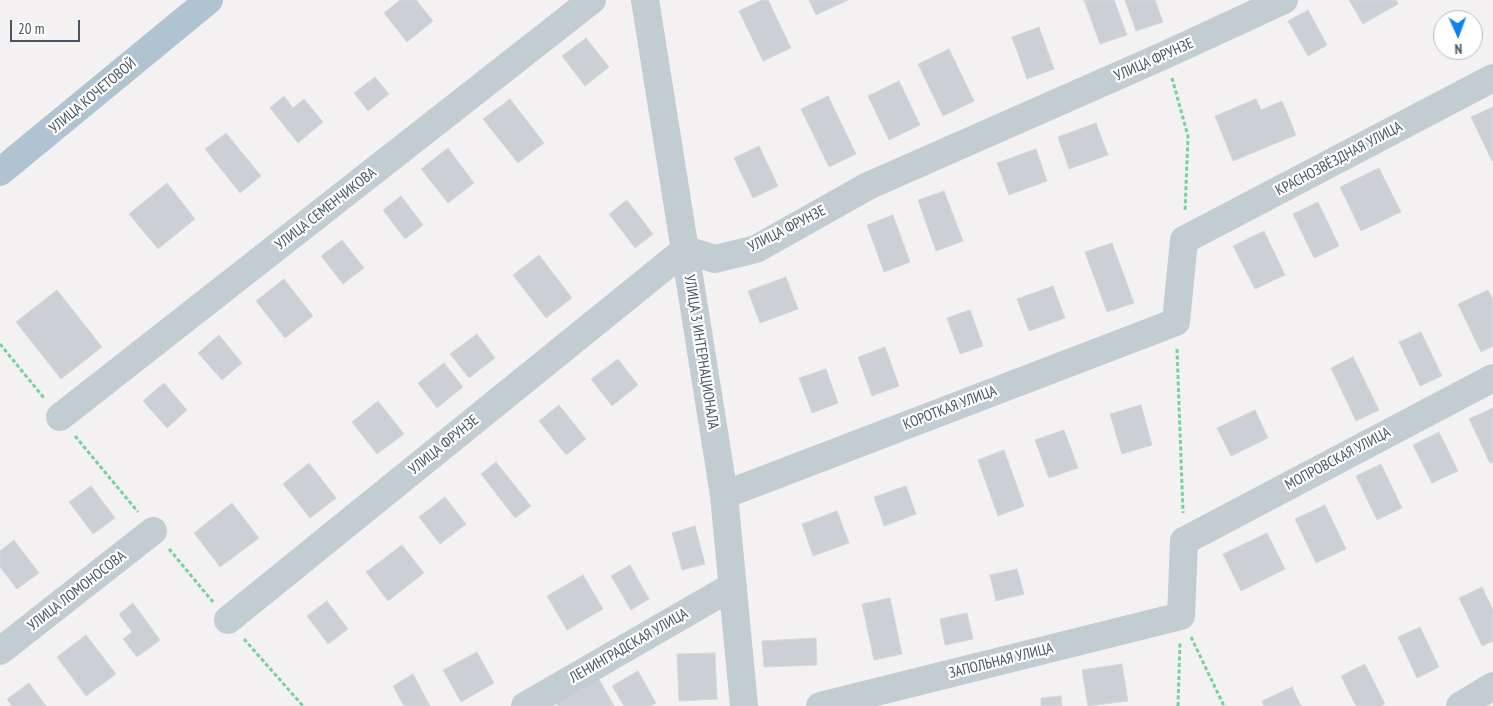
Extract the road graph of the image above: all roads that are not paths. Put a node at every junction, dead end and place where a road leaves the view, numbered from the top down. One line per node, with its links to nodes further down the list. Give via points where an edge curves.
1 (209, 0): 6 (main road, УЛИЦА КОЧЕТОВОЙ)
2 (592, 0): 10 (street, УЛИЦА СЕМЕНЧИКОВА)
3 (646, 0): 7 (street, УЛИЦА 3 ИНТЕРНАЦИОНАЛА)
4 (1284, 0): 7 (street, УЛИЦА ФРУНЗЕ, via 868,186 756,249 715,259)
5 (1493, 78): 8 (street, КРАСНОЗВЁЗДНАЯ УЛИЦА, via 1184,240)
6 (0, 172)
7 (685, 250): 11 (street, УЛИЦА 3 ИНТЕРНАЦИОНАЛА); 15 (street, УЛИЦА ФРУНЗЕ)
8 (1176, 322): 11 (street, КОРОТКАЯ УЛИЦА)
9 (1493, 378): 14 (street, МОПРОВСКАЯ УЛИЦА, via 1184,541)
10 (60, 417)
11 (724, 495): 13 (street, УЛИЦА 3 ИНТЕРНАЦИОНАЛА)
12 (153, 531): 16 (street, УЛИЦА ЛОМОНОСОВА)
13 (733, 586): 18 (street, ЛЕНИНГРАДСКАЯ УЛИЦА); 19 (street, УЛИЦА 3 ИНТЕРНАЦИОНАЛА)
14 (1182, 616): 20 (street, ЗАПОЛЬНАЯ УЛИЦА)
15 (228, 620)
16 (0, 651)
17 (1493, 686): 21 (street)
18 (525, 706)
19 (744, 706)
20 (820, 706)
21 (1460, 706)

